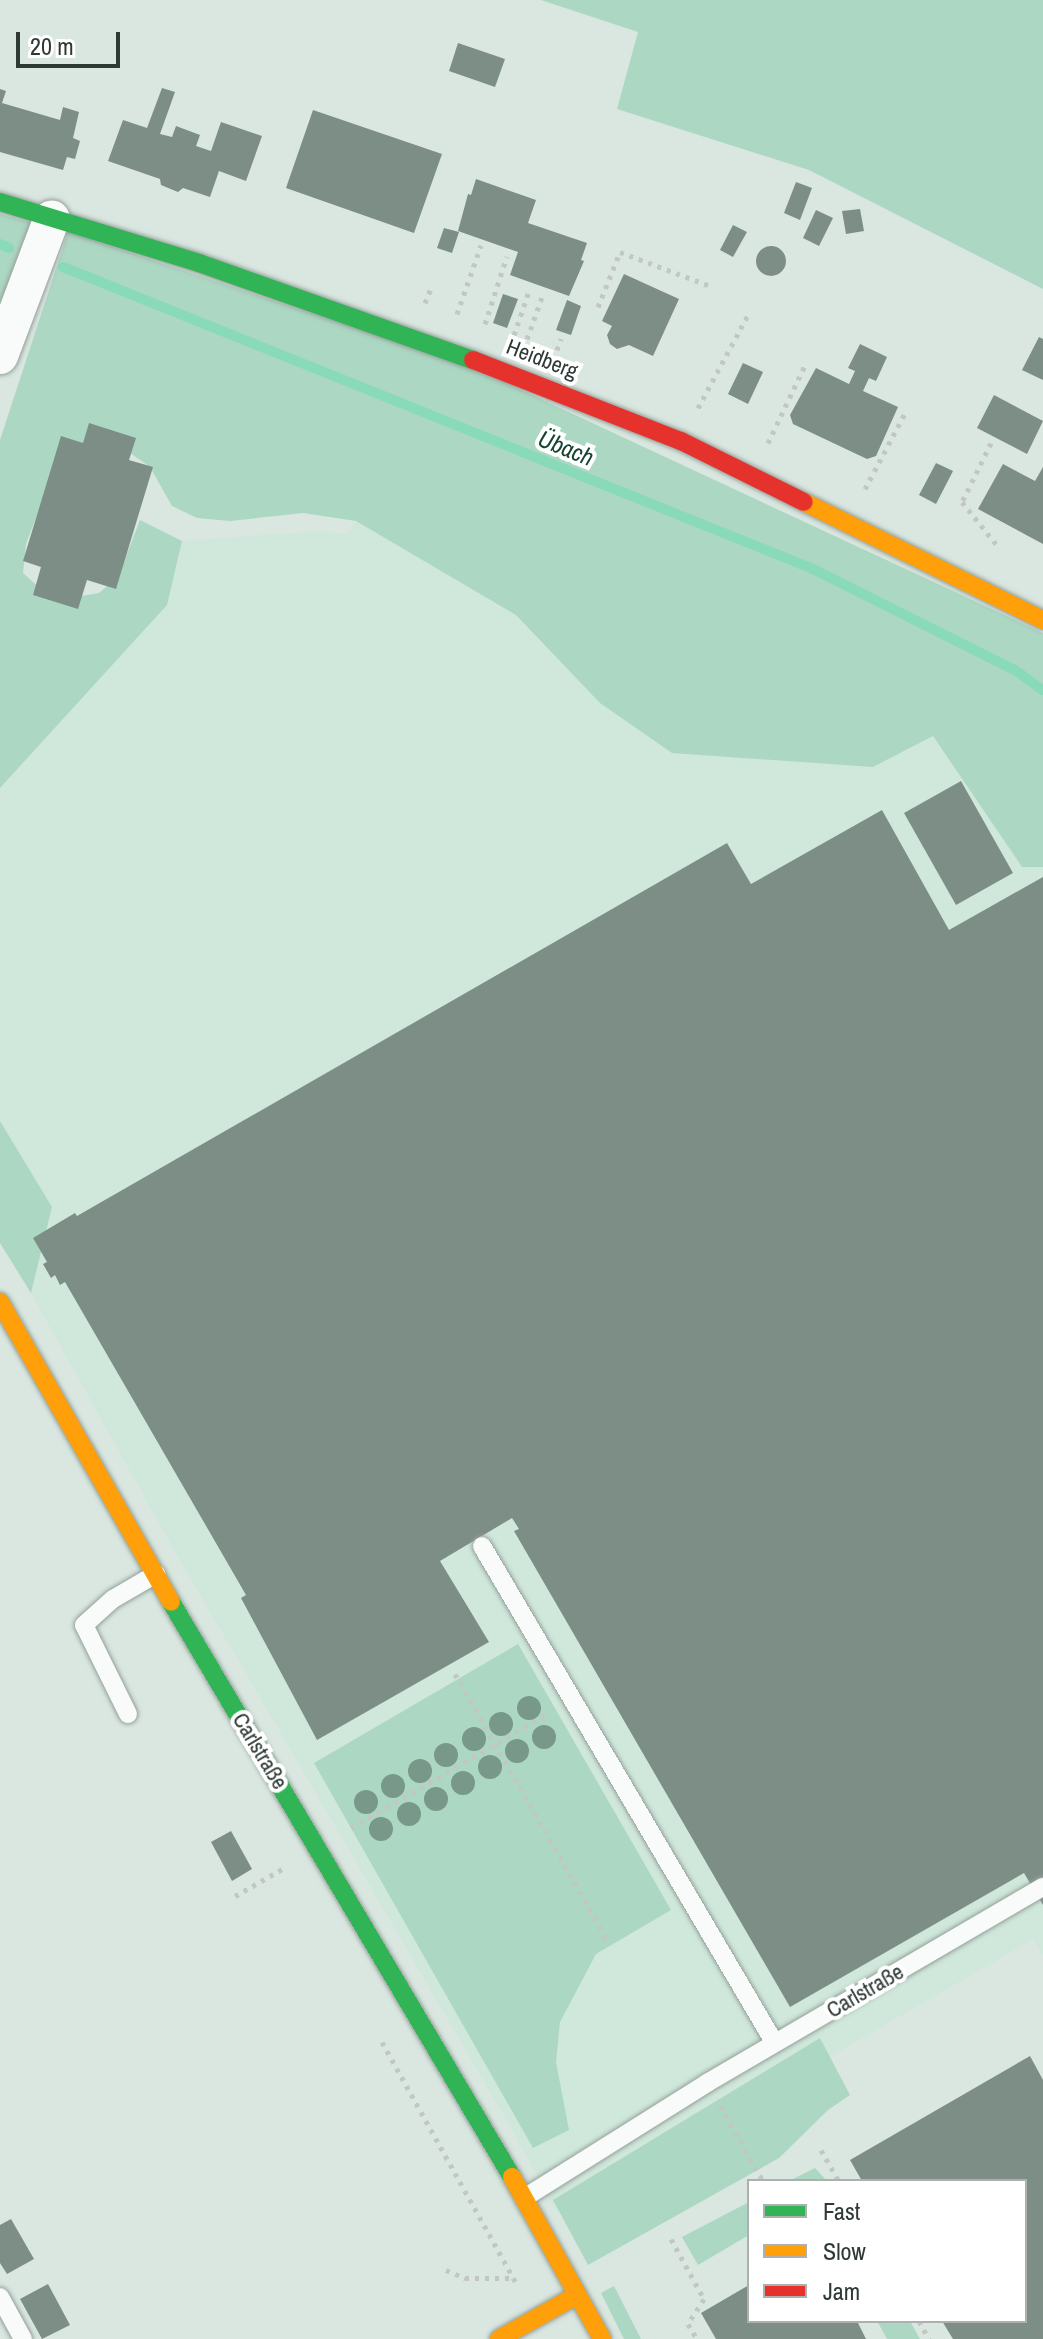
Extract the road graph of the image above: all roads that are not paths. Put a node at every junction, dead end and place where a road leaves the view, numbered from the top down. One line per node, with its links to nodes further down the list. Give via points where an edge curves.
1 (0, 202): 2 (street, Heidberg)
2 (52, 218): 3 (street); 4 (street, Heidberg, via 445,349 681,441)
3 (0, 356)
4 (1043, 620)
5 (0, 1302): 7 (street, Carlstraße)
6 (482, 1546): 10 (lane)
7 (156, 1574): 8 (lane, via 113,1599 84,1625); 11 (street, Carlstraße)
8 (128, 1714)
9 (1043, 1887): 10 (lane, Carlstraße)
10 (774, 2042): 11 (lane, Carlstraße)
11 (524, 2198): 12 (street, Carlstraße)
12 (577, 2295): 15 (street); 16 (street, Carlstraße)
13 (0, 2297): 14 (lane)
14 (23, 2339)
15 (499, 2339)
16 (602, 2339)

